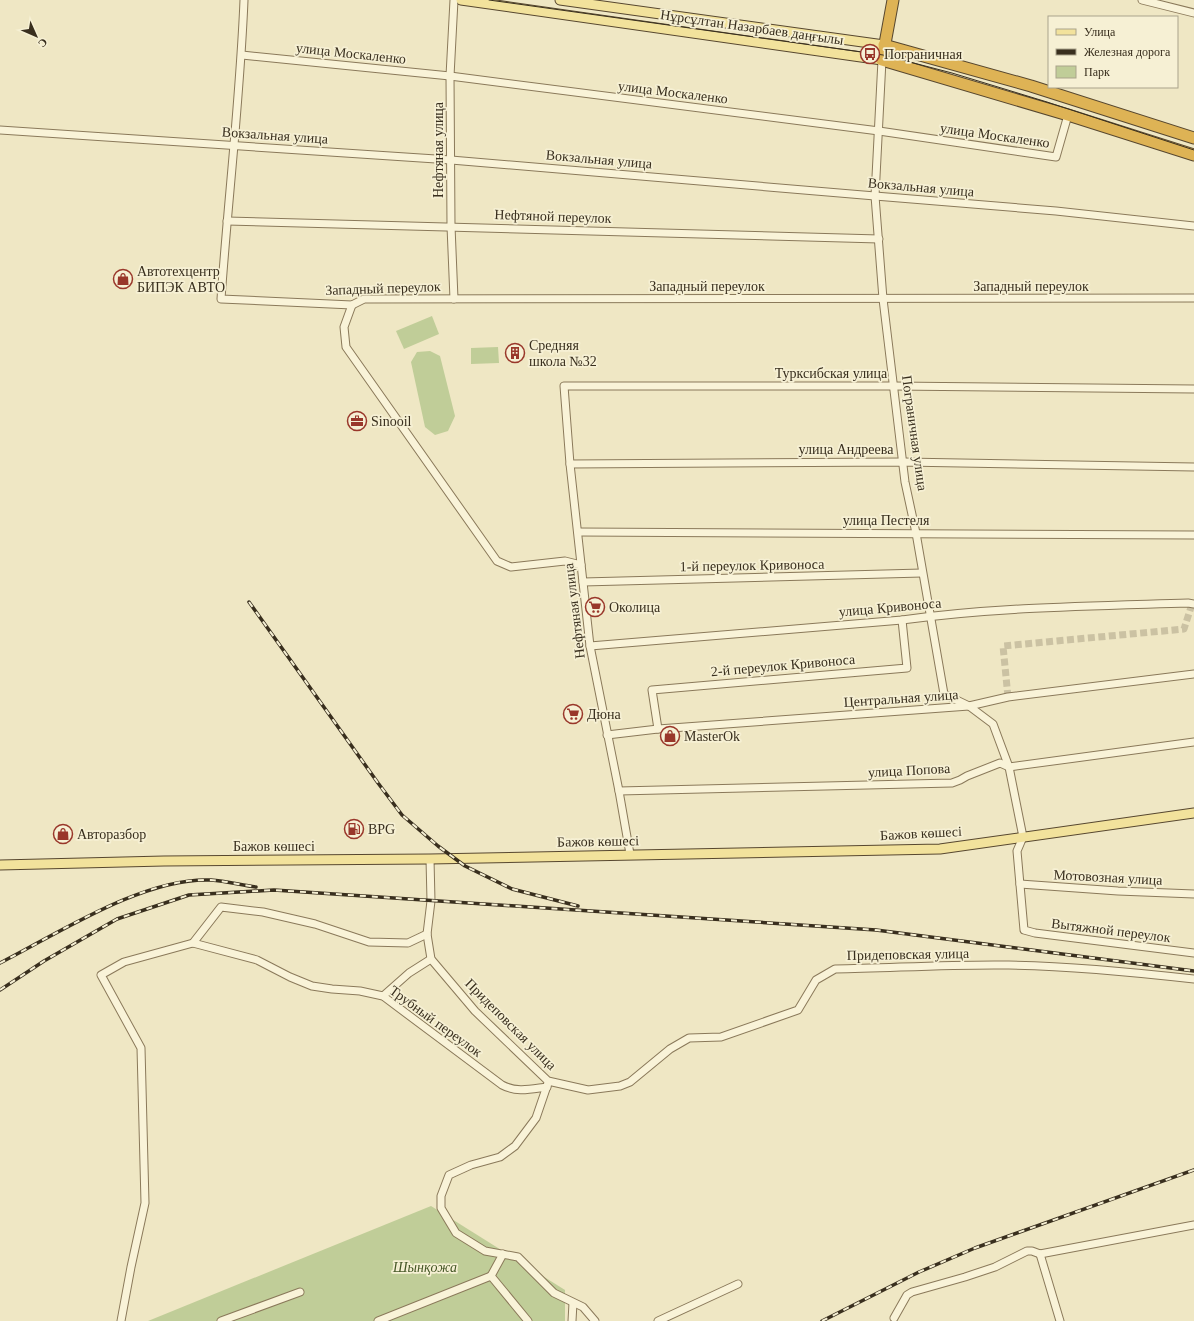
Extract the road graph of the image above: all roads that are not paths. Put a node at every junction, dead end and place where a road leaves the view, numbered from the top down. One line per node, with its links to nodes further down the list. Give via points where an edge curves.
1 (244, 0): 9 (street)
2 (454, 0): 11 (street, Нефтяная улица)
3 (460, 0): 10 (main road, Нұрсұлтан Назарбаев даңғылы)
4 (560, 0): 8 (main road, Нұрсұлтан Назарбаев даңғылы)
5 (893, 0): 8 (highway, Пограничная улица)
6 (1142, 0): 7 (street)
7 (1194, 14)
8 (884, 44): 10 (highway, Пограничная улица); 15 (highway, Нұрсұлтан Назарбаев даңғылы, via 1030,86)
9 (242, 55): 11 (street, улица Москаленко); 16 (street)
10 (882, 60): 12 (highway, Нұрсұлтан Назарбаев даңғылы); 14 (street, Пограничная улица)
11 (450, 76): 14 (street, улица Москаленко); 18 (street, Нефтяная улица)
12 (1068, 115): 14 (street, улица Москаленко, via 1056,157); 17 (highway, Нұрсұлтан Назарбаев даңғылы)
13 (0, 130): 16 (street, Вокзальная улица)
14 (879, 131): 19 (street, Пограничная улица)
15 (1194, 138)
16 (234, 145): 18 (street, Вокзальная улица); 20 (street)
17 (1194, 155)
18 (451, 160): 19 (street, Вокзальная улица); 21 (street, Нефтяная улица)
19 (875, 196): 22 (street, Вокзальная улица, via 1056,211); 23 (street, Пограничная улица)
20 (227, 221): 21 (street, Нефтяной переулок); 27 (street, Западный переулок, via 221,299)
21 (451, 226): 23 (street, Нефтяной переулок); 26 (street, Нефтяная улица)
22 (1194, 226)
23 (879, 239): 25 (street, Пограничная улица)
24 (1194, 298): 25 (street, Западный переулок)
25 (883, 299): 26 (street, Западный переулок); 29 (street, Пограничная улица)
26 (454, 300): 27 (street, Западный переулок, via 364,299)
27 (352, 305): 37 (street, via 344,327 346,347 497,561 511,567 565,561)
28 (564, 386): 29 (street, Турксибская улица); 32 (street, Нефтяная улица)
29 (893, 386): 30 (street, Турксибская улица); 31 (street, Пограничная улица)
30 (1194, 389)
31 (904, 462): 32 (street, улица Андреева); 33 (street, улица Андреева); 35 (street, Пограничная улица, via 905,482)
32 (570, 464): 34 (street, Нефтяная улица)
33 (1194, 467)
34 (578, 532): 35 (street, улица Пестеля); 37 (street, Нефтяная улица)
35 (916, 533): 36 (street, улица Пестеля); 38 (street, Пограничная улица)
36 (1194, 535)
37 (581, 565): 39 (street, Нефтяная улица)
38 (922, 573): 39 (street, 1-й переулок Кривоноса); 41 (street, Пограничная улица)
39 (583, 582): 43 (street, Нефтяная улица)
40 (1194, 604): 41 (street, улица Кривоноса, via 1057,607)
41 (931, 616): 42 (street, улица Кривоноса); 45 (street, Пограничная улица, via 944,694)
42 (902, 620): 43 (street, улица Кривоноса); 46 (street, 2-й переулок Кривоноса, via 907,668 652,690)
43 (590, 646): 47 (street, Нефтяная улица)
44 (1194, 674): 45 (street, Центральная улица, via 1008,697)
45 (969, 706): 46 (street, Центральная улица); 49 (street, Пограничная улица, via 992,724)
46 (658, 729): 47 (street, Центральная улица)
47 (608, 736): 50 (street, Нефтяная улица)
48 (1194, 742): 49 (street, улица Попова)
49 (1009, 767): 50 (street, улица Попова, via 1000,763 952,783); 52 (street, Пограничная улица)
50 (619, 791): 53 (street, Нефтяная улица)
51 (1194, 813): 52 (main road, Бажов көшесі)
52 (1023, 837): 53 (main road, Бажов көшесі, via 940,849); 56 (street, via 1017,851)
53 (630, 854): 54 (main road, Бажов көшесі)
54 (430, 859): 55 (main road, Бажов көшесі); 58 (street, via 431,901)
55 (0, 865)
56 (1020, 884): 57 (street, Мотовозная улица); 60 (street, Вытяжной переулок, via 1024,930)
57 (1194, 894)
58 (427, 934): 59 (street, via 408,943 369,942 315,924 263,912 221,907); 61 (street)
59 (193, 943): 63 (street, Трубный переулок, via 257,960 312,986); 73 (street, via 124,962 101,975 141,1048 145,1204)
60 (1194, 953)
61 (431, 959): 63 (street); 64 (street, Придеповская улица, via 475,1011)
62 (1194, 979): 64 (street, Придеповская улица, via 1062,967 1008,965 835,969 816,980 798,1010 721,1037 689,1038 670,1049 630,1082 620,1086 588,1090)
63 (383, 996): 64 (street, Трубный переулок, via 502,1086 519,1091)
64 (548, 1084): 66 (street, via 536,1118 516,1146 500,1157 471,1165 449,1175 441,1196 441,1208 456,1233 485,1251)
65 (1194, 1225): 67 (street)
66 (503, 1254): 68 (street); 71 (street, via 518,1257 554,1293)
67 (1040, 1254): 72 (street, via 1027,1251 996,1267 912,1292 907,1295); 80 (street)
68 (491, 1276): 75 (street); 76 (street)
69 (738, 1284): 79 (street)
70 (300, 1292): 74 (street)
71 (573, 1303): 77 (street); 78 (street, via 583,1307)
72 (894, 1318)
73 (121, 1321)
74 (221, 1321)
75 (378, 1321)
76 (528, 1321)
77 (572, 1321)
78 (595, 1321)
79 (658, 1321)
80 (1060, 1321)

